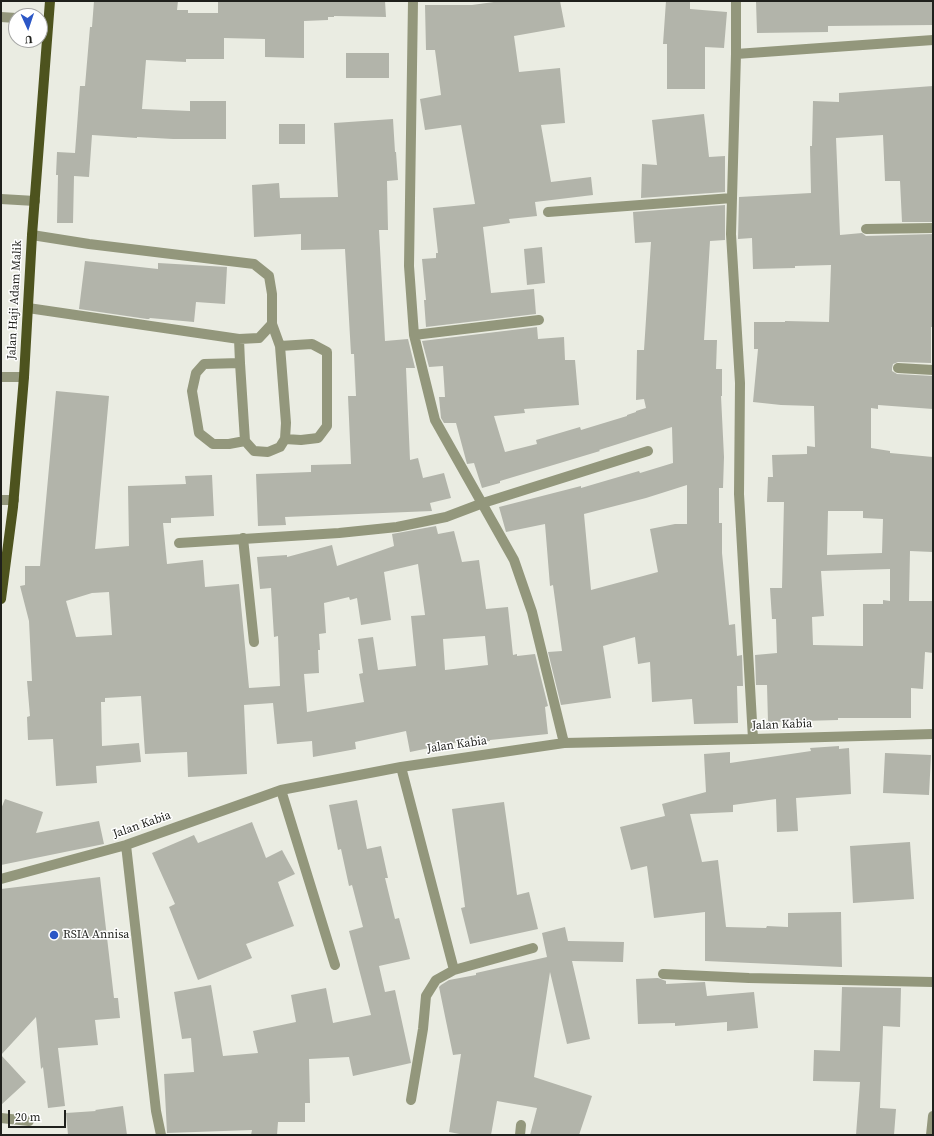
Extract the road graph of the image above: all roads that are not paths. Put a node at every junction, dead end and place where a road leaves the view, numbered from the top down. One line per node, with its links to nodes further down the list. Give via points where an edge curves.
1 (413, 1): 16 (street, via 409,266)
2 (736, 1): 5 (street)
3 (933, 40): 5 (street)
4 (43, 48): 8 (main road, Jalan Haji Adam Malik)
5 (736, 54): 6 (street)
6 (732, 198): 9 (street); 35 (street, via 731,234 740,383 739,494)
7 (1, 199): 8 (street)
8 (35, 201): 12 (main road, Jalan Haji Adam Malik)
9 (548, 212)
10 (933, 228): 11 (street)
11 (866, 229)
12 (32, 235): 13 (main road, Jalan Haji Adam Malik); 15 (street, via 254,264 269,276)
13 (28, 308): 17 (street); 23 (main road, Jalan Haji Adam Malik)
14 (540, 320): 16 (street)
15 (272, 324): 17 (street, via 259,338); 18 (street)
16 (414, 335): 29 (street, via 435,420)
17 (238, 339): 19 (street)
18 (280, 346): 24 (street); 24 (street, via 312,344 327,352 327,426 318,438)
19 (240, 364): 25 (street); 25 (street, via 204,364 196,373 192,390 199,432 213,444)
20 (898, 368): 21 (street)
21 (933, 370)
22 (1, 377): 23 (street)
23 (24, 377): 28 (main road, Jalan Haji Adam Malik)
24 (285, 439): 25 (street, via 280,447 268,452 254,451)
25 (244, 441)
26 (648, 451): 29 (street)
27 (1, 500): 28 (street)
28 (14, 500): 32 (main road, Jalan Haji Adam Malik)
29 (483, 503): 30 (street, via 446,517 397,527); 36 (street, via 514,560 530,605)
30 (243, 538): 31 (street); 33 (street)
31 (179, 543)
32 (1, 599)
33 (254, 642)
34 (933, 734): 35 (street, Jalan Kabia)
35 (753, 739): 36 (street, Jalan Kabia)
36 (564, 743): 37 (street, Jalan Kabia)
37 (401, 767): 38 (street, Jalan Kabia); 43 (street)
38 (281, 790): 39 (street, Jalan Kabia); 42 (street)
39 (126, 844): 40 (street, Jalan Kabia); 50 (street, via 156,1111)
40 (1, 879)
41 (533, 948): 43 (street)
42 (335, 965)
43 (454, 970): 46 (street, via 436,980 426,996)
44 (663, 974): 45 (street)
45 (933, 982)
46 (411, 1100)
47 (933, 1116): 51 (street)
48 (1, 1118): 49 (street)
49 (29, 1120)
50 (161, 1135)
51 (930, 1135)

